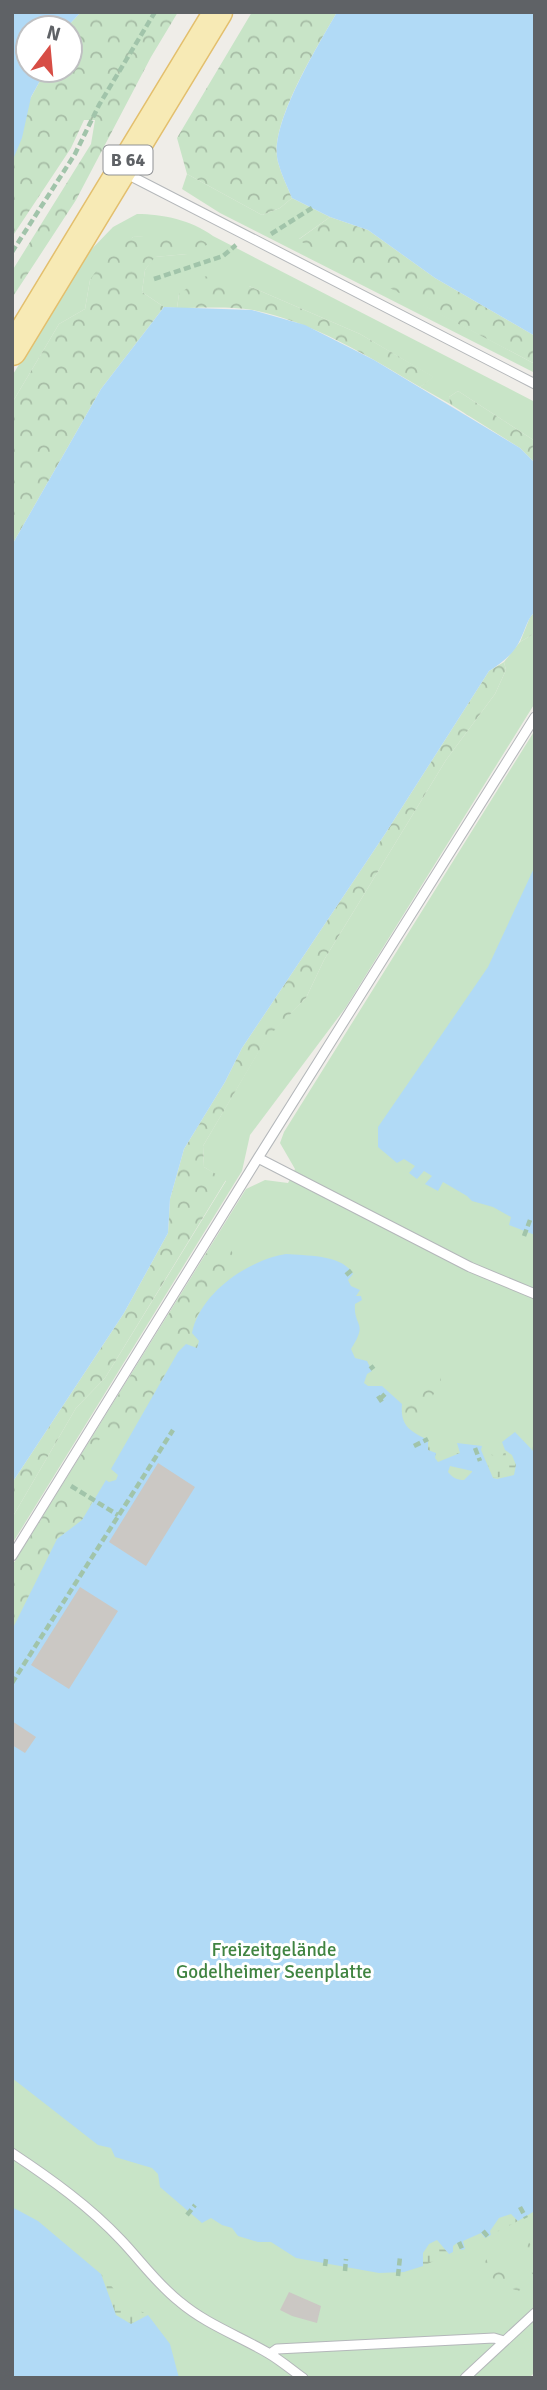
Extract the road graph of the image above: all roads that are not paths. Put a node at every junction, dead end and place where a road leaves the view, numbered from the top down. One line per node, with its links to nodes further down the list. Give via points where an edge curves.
1 (218, 12): 2 (main road, B 64)
2 (122, 171): 3 (main road, B 64); 4 (lane)
3 (12, 351)
4 (535, 384)
5 (535, 717): 6 (lane)
6 (258, 1158): 7 (lane, via 478,1271); 8 (lane)
7 (535, 1294)
8 (12, 1556)
9 (12, 2153): 12 (lane, via 96,2215 181,2303)
10 (535, 2313): 11 (lane)
11 (504, 2341): 12 (lane, via 277,2349); 14 (lane)
12 (270, 2354): 13 (lane)
13 (303, 2378)
14 (465, 2378)

